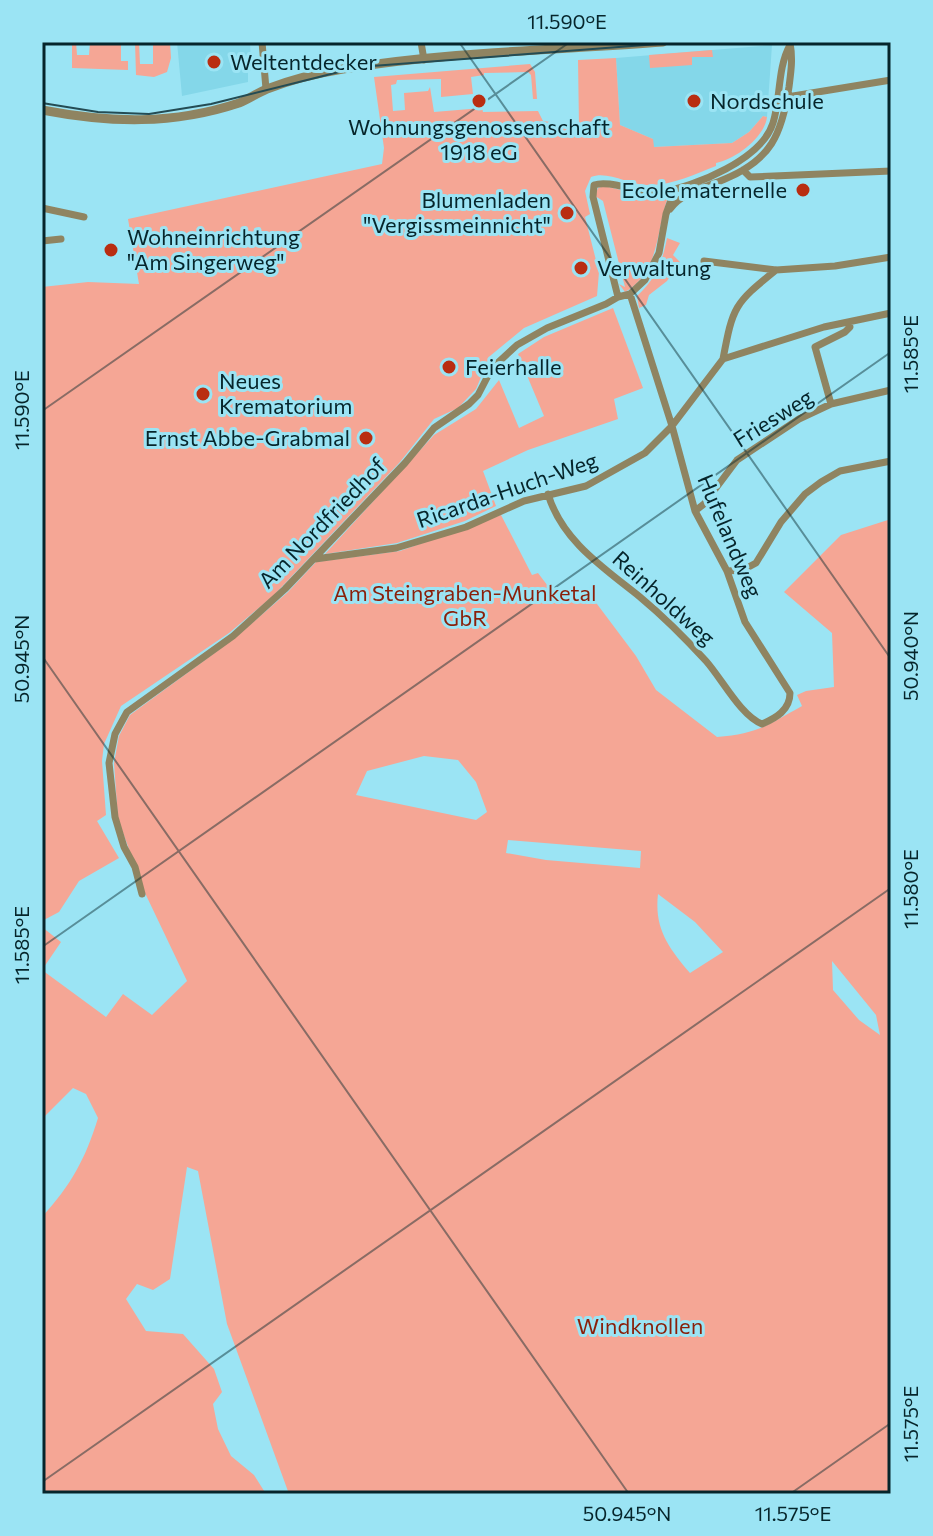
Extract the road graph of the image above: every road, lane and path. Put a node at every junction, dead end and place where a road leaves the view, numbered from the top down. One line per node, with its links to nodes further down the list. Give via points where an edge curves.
1 (262, 42): 8 (street)
2 (421, 42): 6 (street)
3 (663, 42): 5 (street)
4 (790, 44): 9 (street, via 783,58)
5 (584, 45): 6 (street)
6 (424, 60): 8 (street, via 338,69)
7 (891, 80): 9 (street)
8 (266, 89): 10 (street, via 244,101 169,120)
9 (783, 97): 11 (street, via 779,134 770,149); 13 (street, via 765,139 718,173)
10 (42, 110)
11 (743, 170): 12 (street, via 750,177); 15 (street, via 690,192)
12 (891, 171)
13 (675, 189): 15 (street); 23 (street, via 646,192 603,183 593,187)
14 (42, 208): 16 (street)
15 (666, 214): 22 (street, via 654,266)
16 (84, 217)
17 (61, 239): 18 (street)
18 (42, 241)
19 (891, 257): 21 (street)
20 (704, 261): 21 (street)
21 (776, 270): 26 (street, via 734,309)
22 (630, 294): 23 (street); 29 (street, Hufelandweg)
23 (618, 297): 33 (street, Am Nordfriedhof, via 547,328 506,354 478,395 434,428)
24 (891, 313): 25 (street)
25 (849, 323): 26 (street); 28 (street, via 845,332 815,347)
26 (723, 359): 29 (street, Ricarda-Huch-Weg)
27 (891, 390): 28 (street, Friesweg)
28 (831, 404): 32 (street, Friesweg, via 737,460)
29 (672, 426): 31 (street, Ricarda-Huch-Weg, via 645,453 617,470 586,486); 32 (street, Hufelandweg)
30 (891, 461): 34 (street, via 840,471 821,482 781,522 756,563)
31 (548, 494): 33 (street, Ricarda-Huch-Weg, via 396,548); 35 (street, Reinholdweg, via 552,510 573,540 684,636 747,716)
32 (695, 511): 34 (street, Hufelandweg)
33 (315, 559): 36 (street, Am Nordfriedhof, via 233,636 127,712 115,734 109,763 114,812)
34 (727, 571): 35 (street, Hufelandweg, via 745,622 790,693 781,714)
35 (762, 724)
36 (142, 894)

